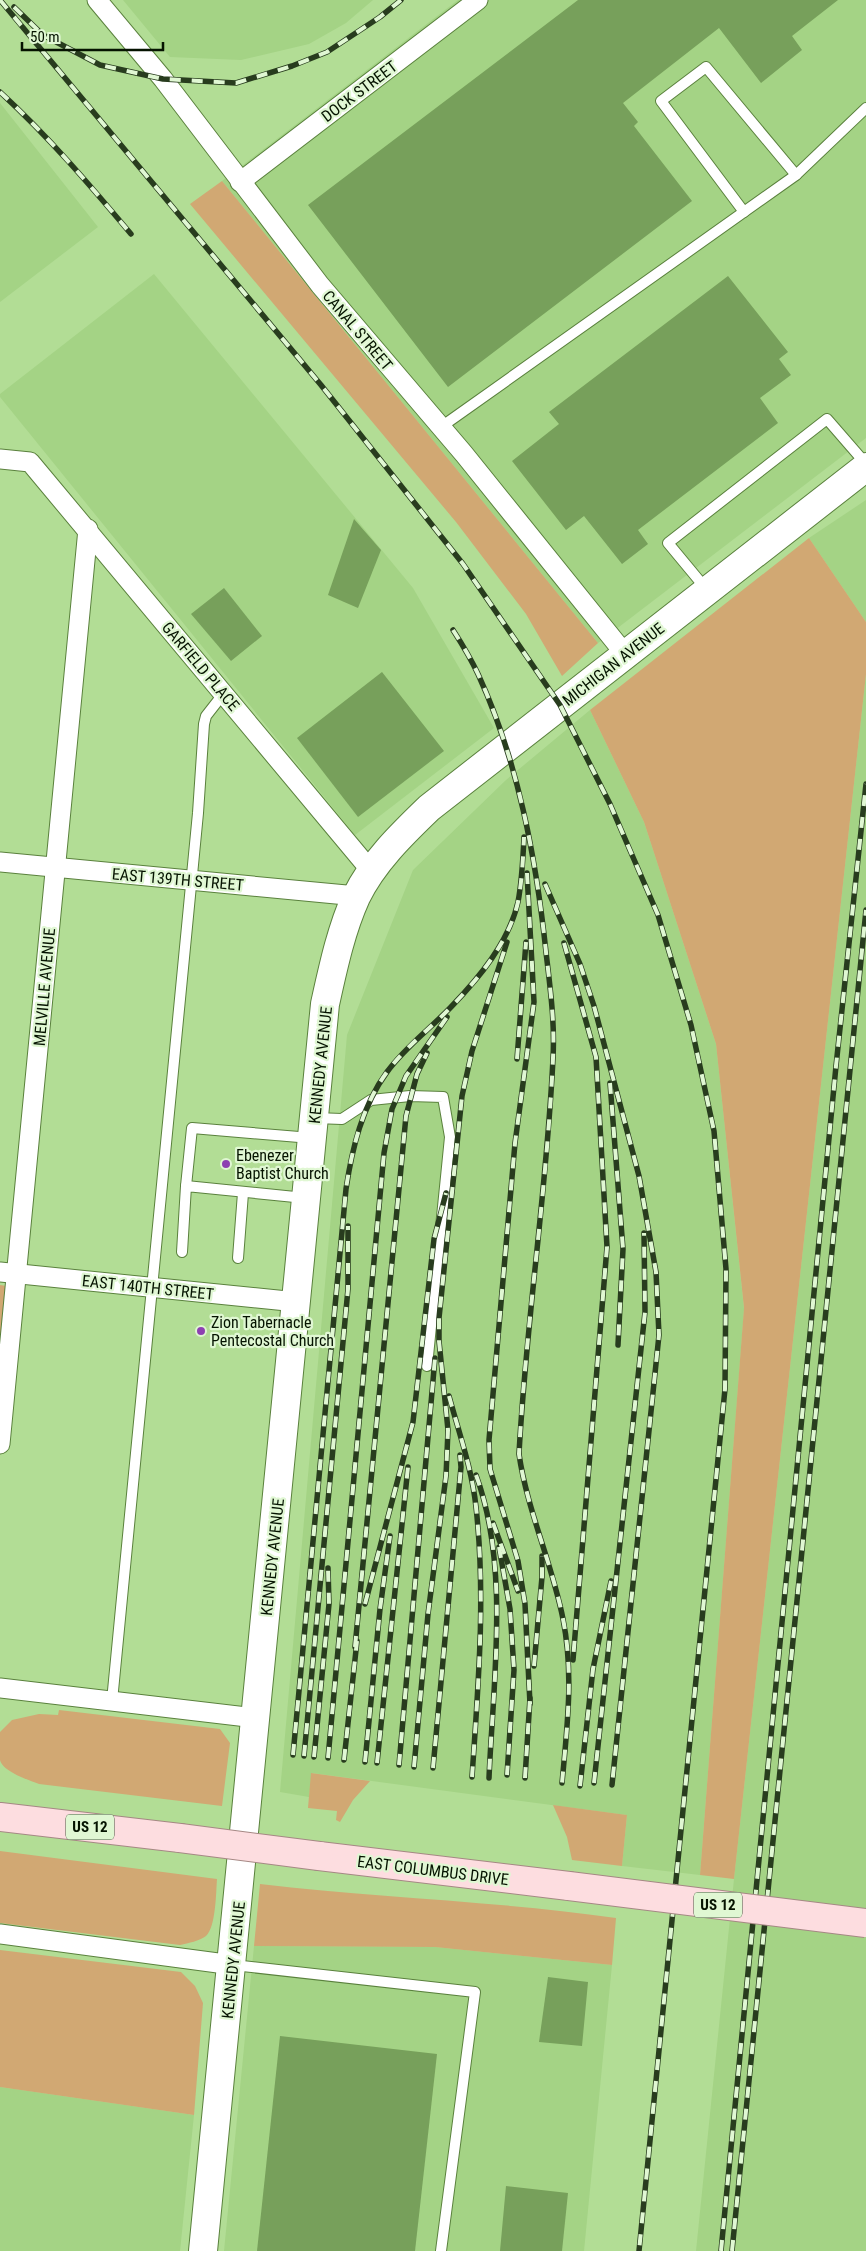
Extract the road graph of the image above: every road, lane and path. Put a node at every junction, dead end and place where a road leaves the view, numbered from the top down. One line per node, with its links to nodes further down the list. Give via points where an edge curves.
1 (97, 0): 5 (street, CANAL STREET, via 163,79)
2 (478, 0): 5 (street, DOCK STREET)
3 (866, 108): 4 (lane)
4 (796, 175): 6 (lane); 6 (lane, via 706,67 661,101)
5 (240, 182): 7 (street, CANAL STREET, via 320,285)
6 (744, 212): 7 (lane)
7 (441, 427): 12 (street, CANAL STREET)
8 (0, 459): 10 (street, GARFIELD PLACE, via 30,462)
9 (866, 466): 11 (main road, MICHIGAN AVENUE); 11 (lane, via 826,419 668,543)
10 (88, 529): 13 (street, GARFIELD PLACE); 15 (street, MELVILLE AVENUE)
11 (707, 590): 12 (main road, MICHIGAN AVENUE)
12 (626, 654): 16 (main road, MICHIGAN AVENUE, via 429,808 392,844)
13 (224, 693): 16 (street, GARFIELD PLACE); 17 (lane, via 206,716 204,724)
14 (0, 862): 15 (street, EAST 139TH STREET)
15 (55, 867): 17 (street, EAST 139TH STREET); 25 (street, MELVILLE AVENUE)
16 (372, 872): 18 (main road, KENNEDY AVENUE)
17 (192, 880): 18 (street, EAST 139TH STREET); 26 (lane)
18 (357, 896): 19 (main road, KENNEDY AVENUE, via 344,930 325,1004)
19 (313, 1128): 20 (lane, via 192,1128); 22 (main road, KENNEDY AVENUE); 28 (lane, via 342,1119 371,1100 443,1097 450,1137)
20 (186, 1186): 21 (lane); 23 (lane)
21 (243, 1193): 22 (lane); 24 (lane)
22 (306, 1198): 27 (main road, KENNEDY AVENUE)
23 (182, 1252)
24 (238, 1258)
25 (9, 1273): 26 (street, EAST 140TH STREET); 29 (street, MELVILLE AVENUE)
26 (152, 1287): 27 (street, EAST 140TH STREET); 31 (lane)
27 (296, 1302): 32 (main road, KENNEDY AVENUE)
28 (427, 1366)
29 (0, 1444)
30 (0, 1688): 31 (street)
31 (112, 1701): 32 (street)
32 (256, 1718): 36 (main road, KENNEDY AVENUE)
33 (0, 1817): 34 (main road, EAST COLUMBUS DRIVE / US 12, bridge)
34 (866, 1923)
35 (0, 1934): 36 (street)
36 (232, 1965): 37 (main road, KENNEDY AVENUE); 38 (lane, via 475,1992)
37 (203, 2251)
38 (441, 2251)

